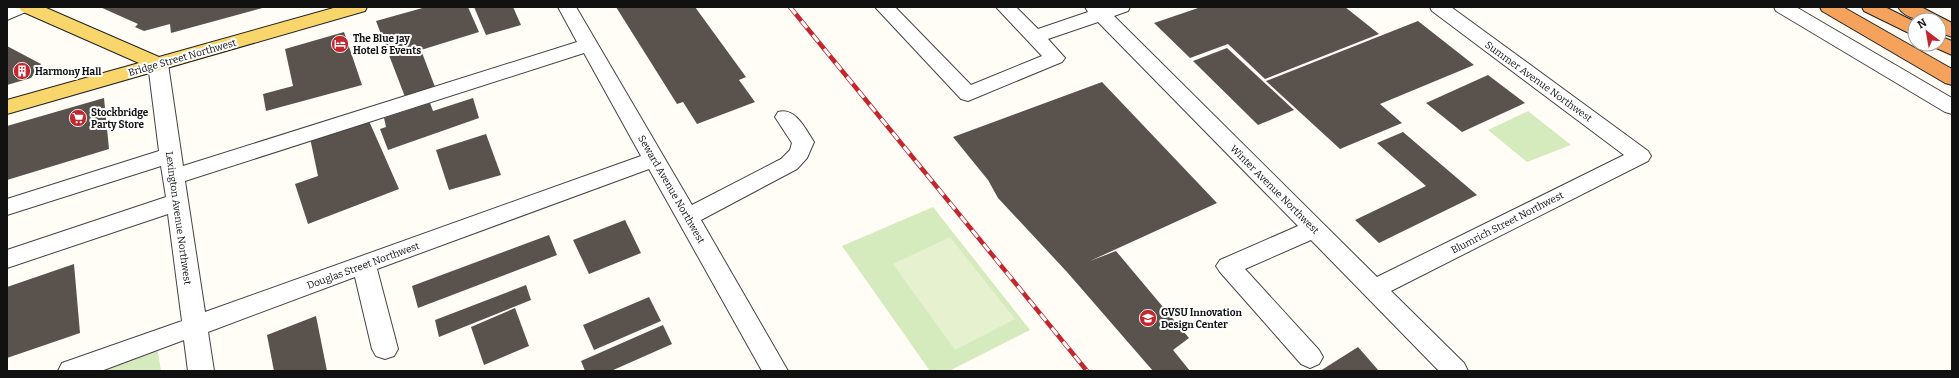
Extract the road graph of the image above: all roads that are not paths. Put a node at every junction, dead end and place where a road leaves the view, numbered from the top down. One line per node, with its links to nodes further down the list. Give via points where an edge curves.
1 (21, 7): 14 (street)
2 (28, 7): 18 (main road)
3 (358, 7): 18 (main road, Bridge Street Northwest)
4 (567, 7): 17 (street, Seward Avenue Northwest)
5 (884, 7): 16 (street, via 968,94 1055,58)
6 (1005, 7): 16 (street)
7 (1439, 7): 24 (street, Summer Avenue Northwest)
8 (1783, 7): 21 (street)
9 (1829, 7): 19 (highway)
10 (1872, 7): 15 (highway)
11 (1907, 7): 13 (highway)
12 (1105, 9): 16 (street); 30 (street, Winter Avenue Northwest)
13 (1917, 12)
14 (7, 14)
15 (1907, 26)
16 (1035, 37)
17 (589, 45): 25 (street, Seward Avenue Northwest); 26 (street)
18 (158, 64): 20 (main road, Bridge Street Northwest); 23 (street, Lexington Avenue Northwest)
19 (1952, 78)
20 (7, 107)
21 (1952, 107)
22 (785, 117): 29 (street, via 803,142 799,153 789,164)
23 (170, 155): 26 (street, Lexington Avenue Northwest); 28 (street)
24 (1640, 156): 33 (street, Blumrich Street Northwest)
25 (655, 159): 29 (street, Seward Avenue Northwest); 32 (street, Douglas Street Northwest)
26 (173, 177): 27 (street, Lexington Avenue Northwest)
27 (177, 202): 31 (street); 34 (street, Lexington Avenue Northwest)
28 (7, 207)
29 (688, 217): 39 (street, Seward Avenue Northwest)
30 (1314, 229): 33 (street, Winter Avenue Northwest); 36 (street, via 1228,266)
31 (7, 259)
32 (364, 265): 34 (street, Douglas Street Northwest); 35 (street)
33 (1374, 289): 40 (street, Winter Avenue Northwest)
34 (194, 327): 37 (street, Douglas Street Northwest); 38 (street, Lexington Avenue Northwest)
35 (385, 349)
36 (1310, 357)
37 (71, 371)
38 (201, 371)
39 (775, 371)
40 (1455, 371)

